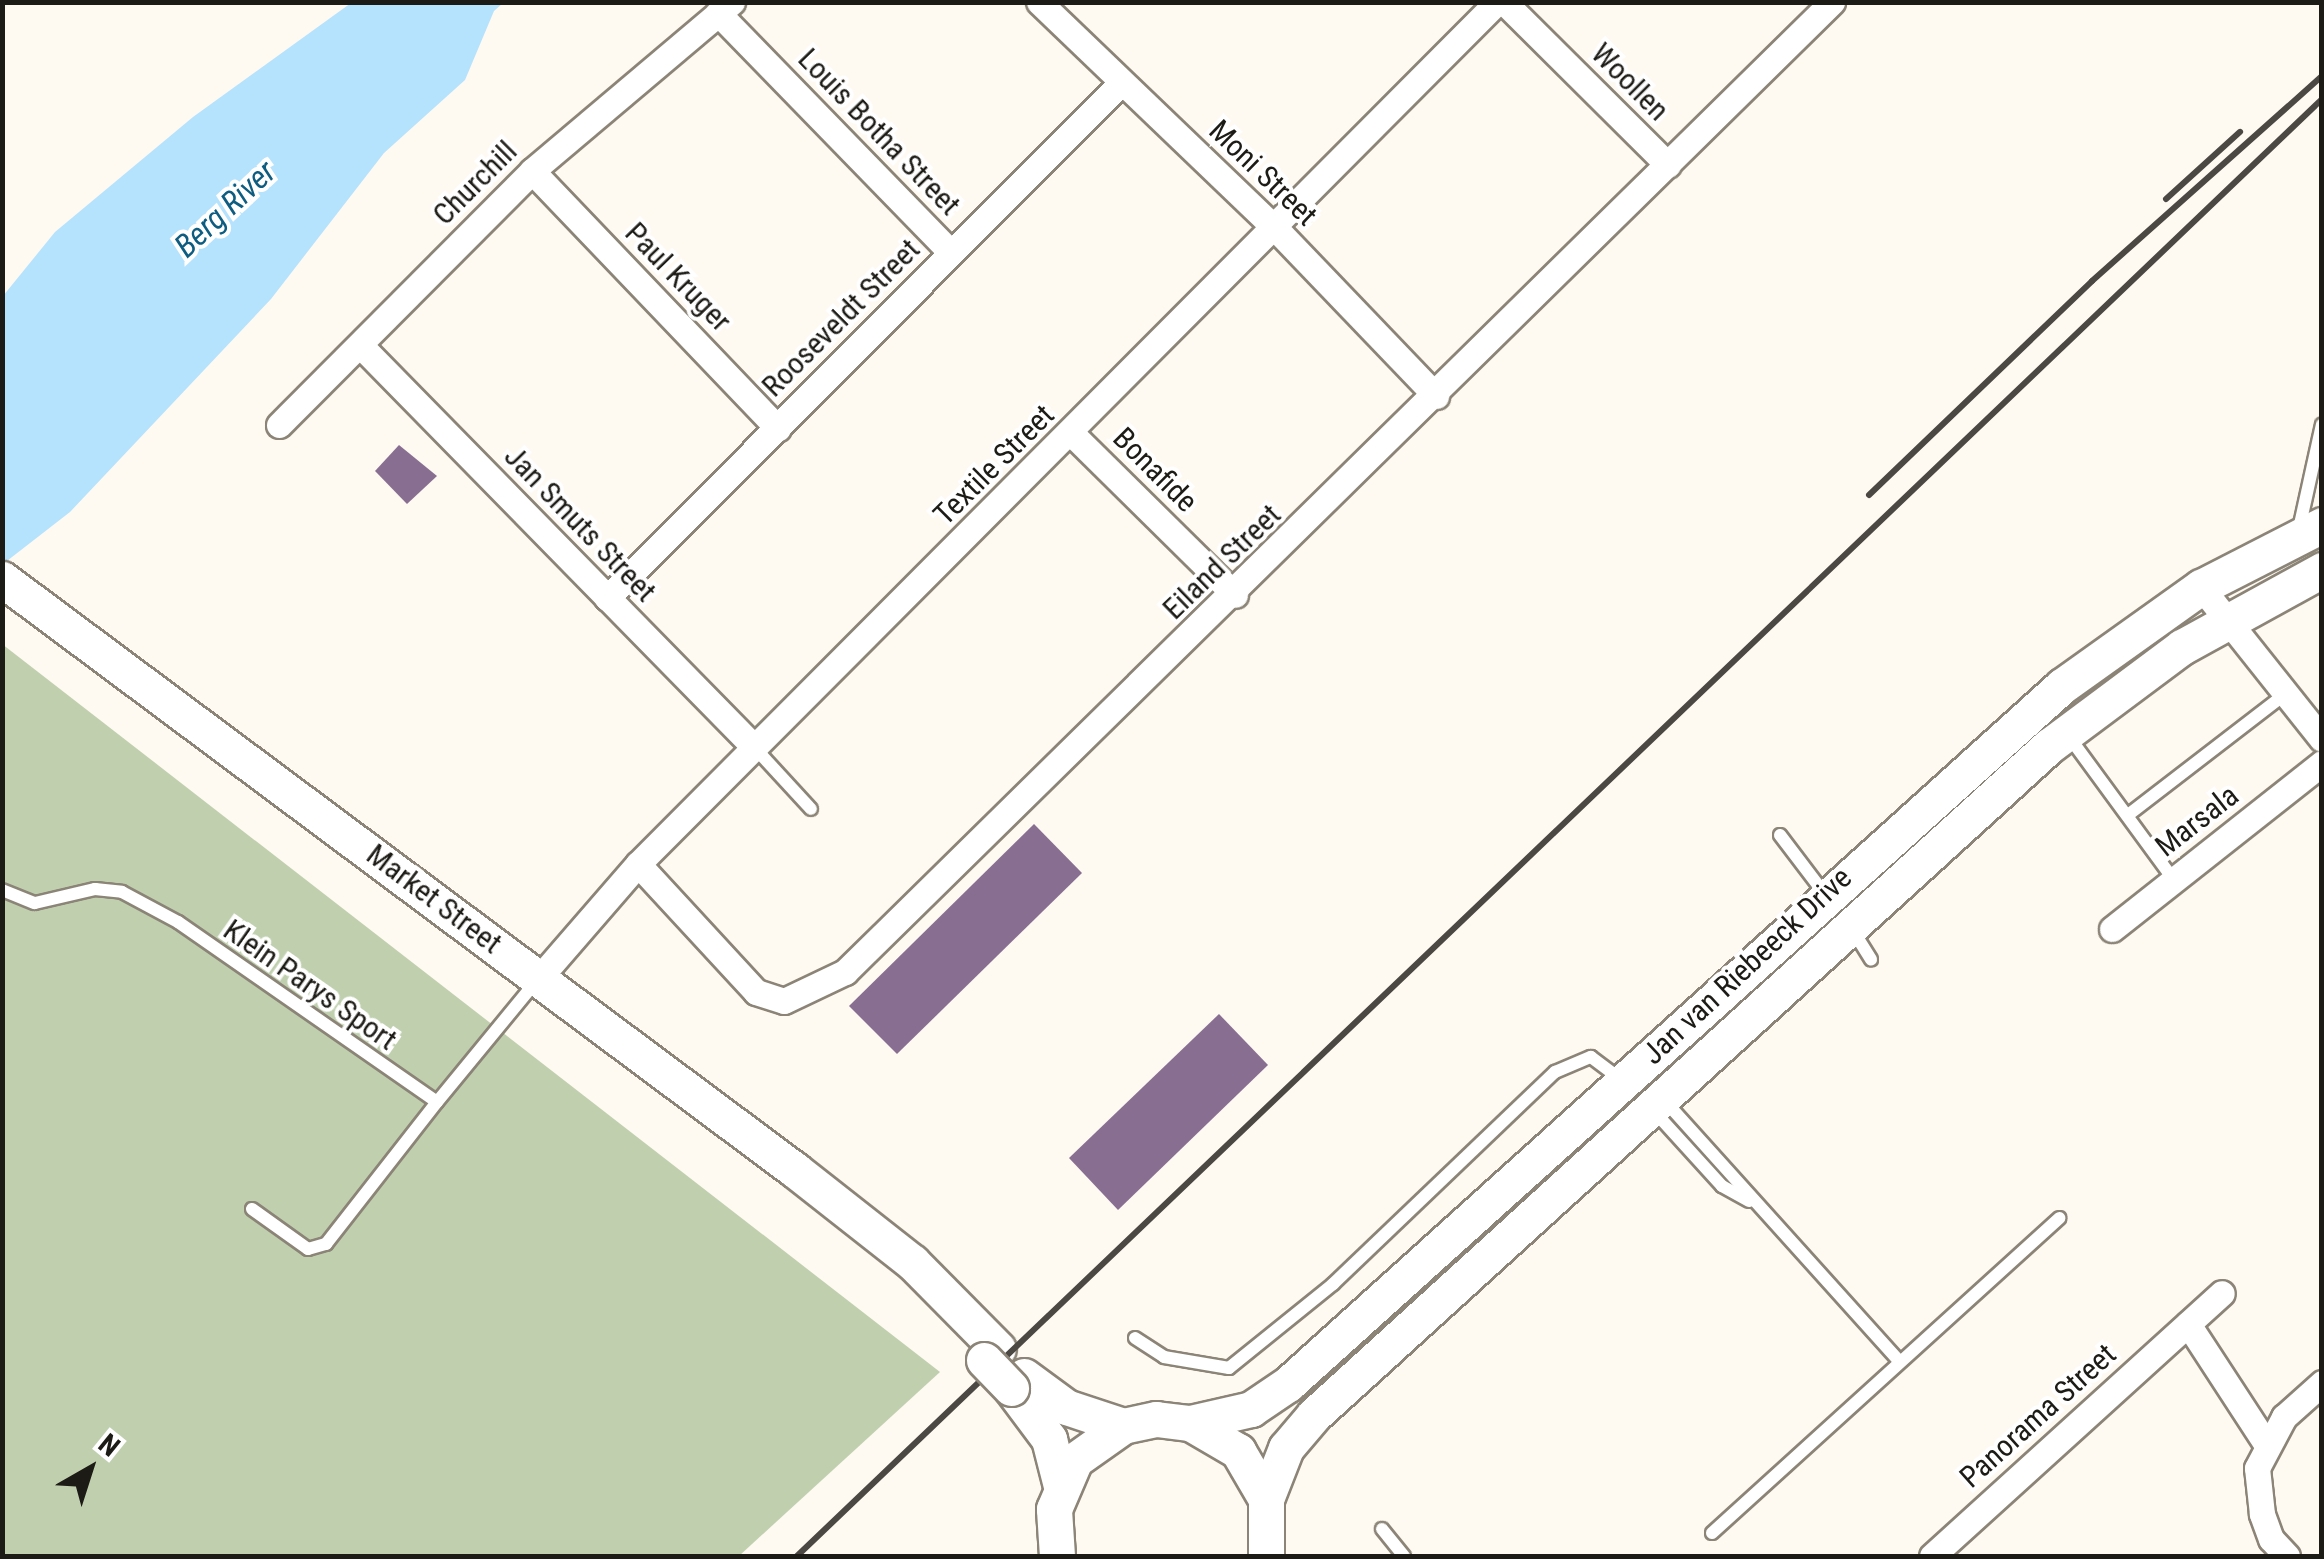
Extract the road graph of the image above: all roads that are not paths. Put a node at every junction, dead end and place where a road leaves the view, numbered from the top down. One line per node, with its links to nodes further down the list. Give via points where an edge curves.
1 (1040, 2): 5 (street, Moni Street)
2 (1501, 2): 6 (street, Woollen); 8 (street, Textile Street)
3 (1832, 2): 6 (street, Eiland Street)
4 (725, 8): 7 (street, Churchill); 9 (street, Louis Botha Street)
5 (1121, 83): 8 (street, Moni Street); 9 (street, Rooseveldt Street)
6 (1668, 165): 11 (street, Eiland Street)
7 (532, 171): 10 (street, Churchill); 14 (street, Paul Kruger)
8 (1277, 230): 11 (street, Moni Street); 15 (street, Textile Street)
9 (951, 253): 14 (street, Rooseveldt Street)
10 (360, 345): 13 (street, Churchill); 21 (street, Jan Smuts Street)
11 (1436, 396): 20 (street, Eiland Street)
12 (2322, 424): 16 (lane)
13 (279, 426)
14 (778, 428): 21 (street, Rooseveldt Street)
15 (1072, 434): 20 (street, Bonafide); 26 (street, Textile Street)
16 (2309, 531): 19 (main road, Jan van Riebeeck Drive)
17 (2322, 570): 22 (main road, Jan van Riebeeck Drive)
18 (2, 579): 38 (main road, Market Street)
19 (2201, 587): 22 (street); 34 (main road, Jan van Riebeeck Drive, via 2062,686)
20 (1235, 595): 31 (street, Eiland Street, via 845,972 812,993 784,1001 756,992)
21 (606, 598): 26 (street, Jan Smuts Street)
22 (2226, 620): 23 (street); 24 (main road, Jan van Riebeeck Drive)
23 (2285, 694): 25 (street); 29 (lane)
24 (2066, 732): 29 (lane); 35 (main road, Jan van Riebeeck Drive)
25 (2322, 739)
26 (754, 747): 28 (lane); 31 (street, Textile Street)
27 (2322, 763): 32 (street, Marsala)
28 (811, 808)
29 (2128, 815): 32 (lane)
30 (1780, 835): 34 (lane)
31 (638, 864): 38 (street, Textile Street)
32 (2174, 880): 36 (street, Marsala)
33 (2, 890): 40 (lane, Klein Parys Sport, via 36,903 95,888 132,897)
34 (1825, 894): 35 (lane); 39 (main road, Jan van Riebeeck Drive)
35 (1850, 927): 37 (lane); 39 (main road, Jan van Riebeeck Drive)
36 (2112, 929)
37 (1871, 959)
38 (540, 977): 40 (lane); 47 (main road, Market Street, via 912,1262)
39 (1642, 1096): 45 (lane, via 1591,1057 1554,1072 1334,1284 1228,1368 1164,1357); 46 (lane, via 1744,1186 1749,1201); 49 (main road, Jan van Riebeeck Drive, via 1272,1397 1226,1418); 53 (main road, Jan van Riebeeck Drive, via 1314,1416 1286,1448)
40 (437, 1102): 41 (lane, via 326,1244 308,1249)
41 (252, 1209)
42 (2060, 1218): 46 (lane)
43 (2222, 1293): 44 (street, Panorama Street)
44 (2188, 1324): 51 (street); 59 (street, Panorama Street)
45 (1134, 1338)
46 (1898, 1360): 55 (lane)
47 (1018, 1382): 50 (main road, Market Street, via 1066,1408); 52 (main road, Market Street, via 1048,1440)
48 (2322, 1383): 51 (street)
49 (1190, 1423): 50 (main road, Jan van Riebeeck Drive, via 1156,1419); 53 (main road, via 1238,1451)
50 (1123, 1426): 52 (main road, via 1086,1450)
51 (2265, 1442): 60 (street, via 2257,1468 2262,1514 2271,1539)
52 (1061, 1486): 56 (main road, via 1054,1508)
53 (1266, 1498): 57 (main road)
54 (1382, 1529): 58 (lane)
55 (1712, 1533)
56 (1057, 1556)
57 (1266, 1556)
58 (1404, 1556)
59 (1932, 1556)
60 (2287, 1556)

